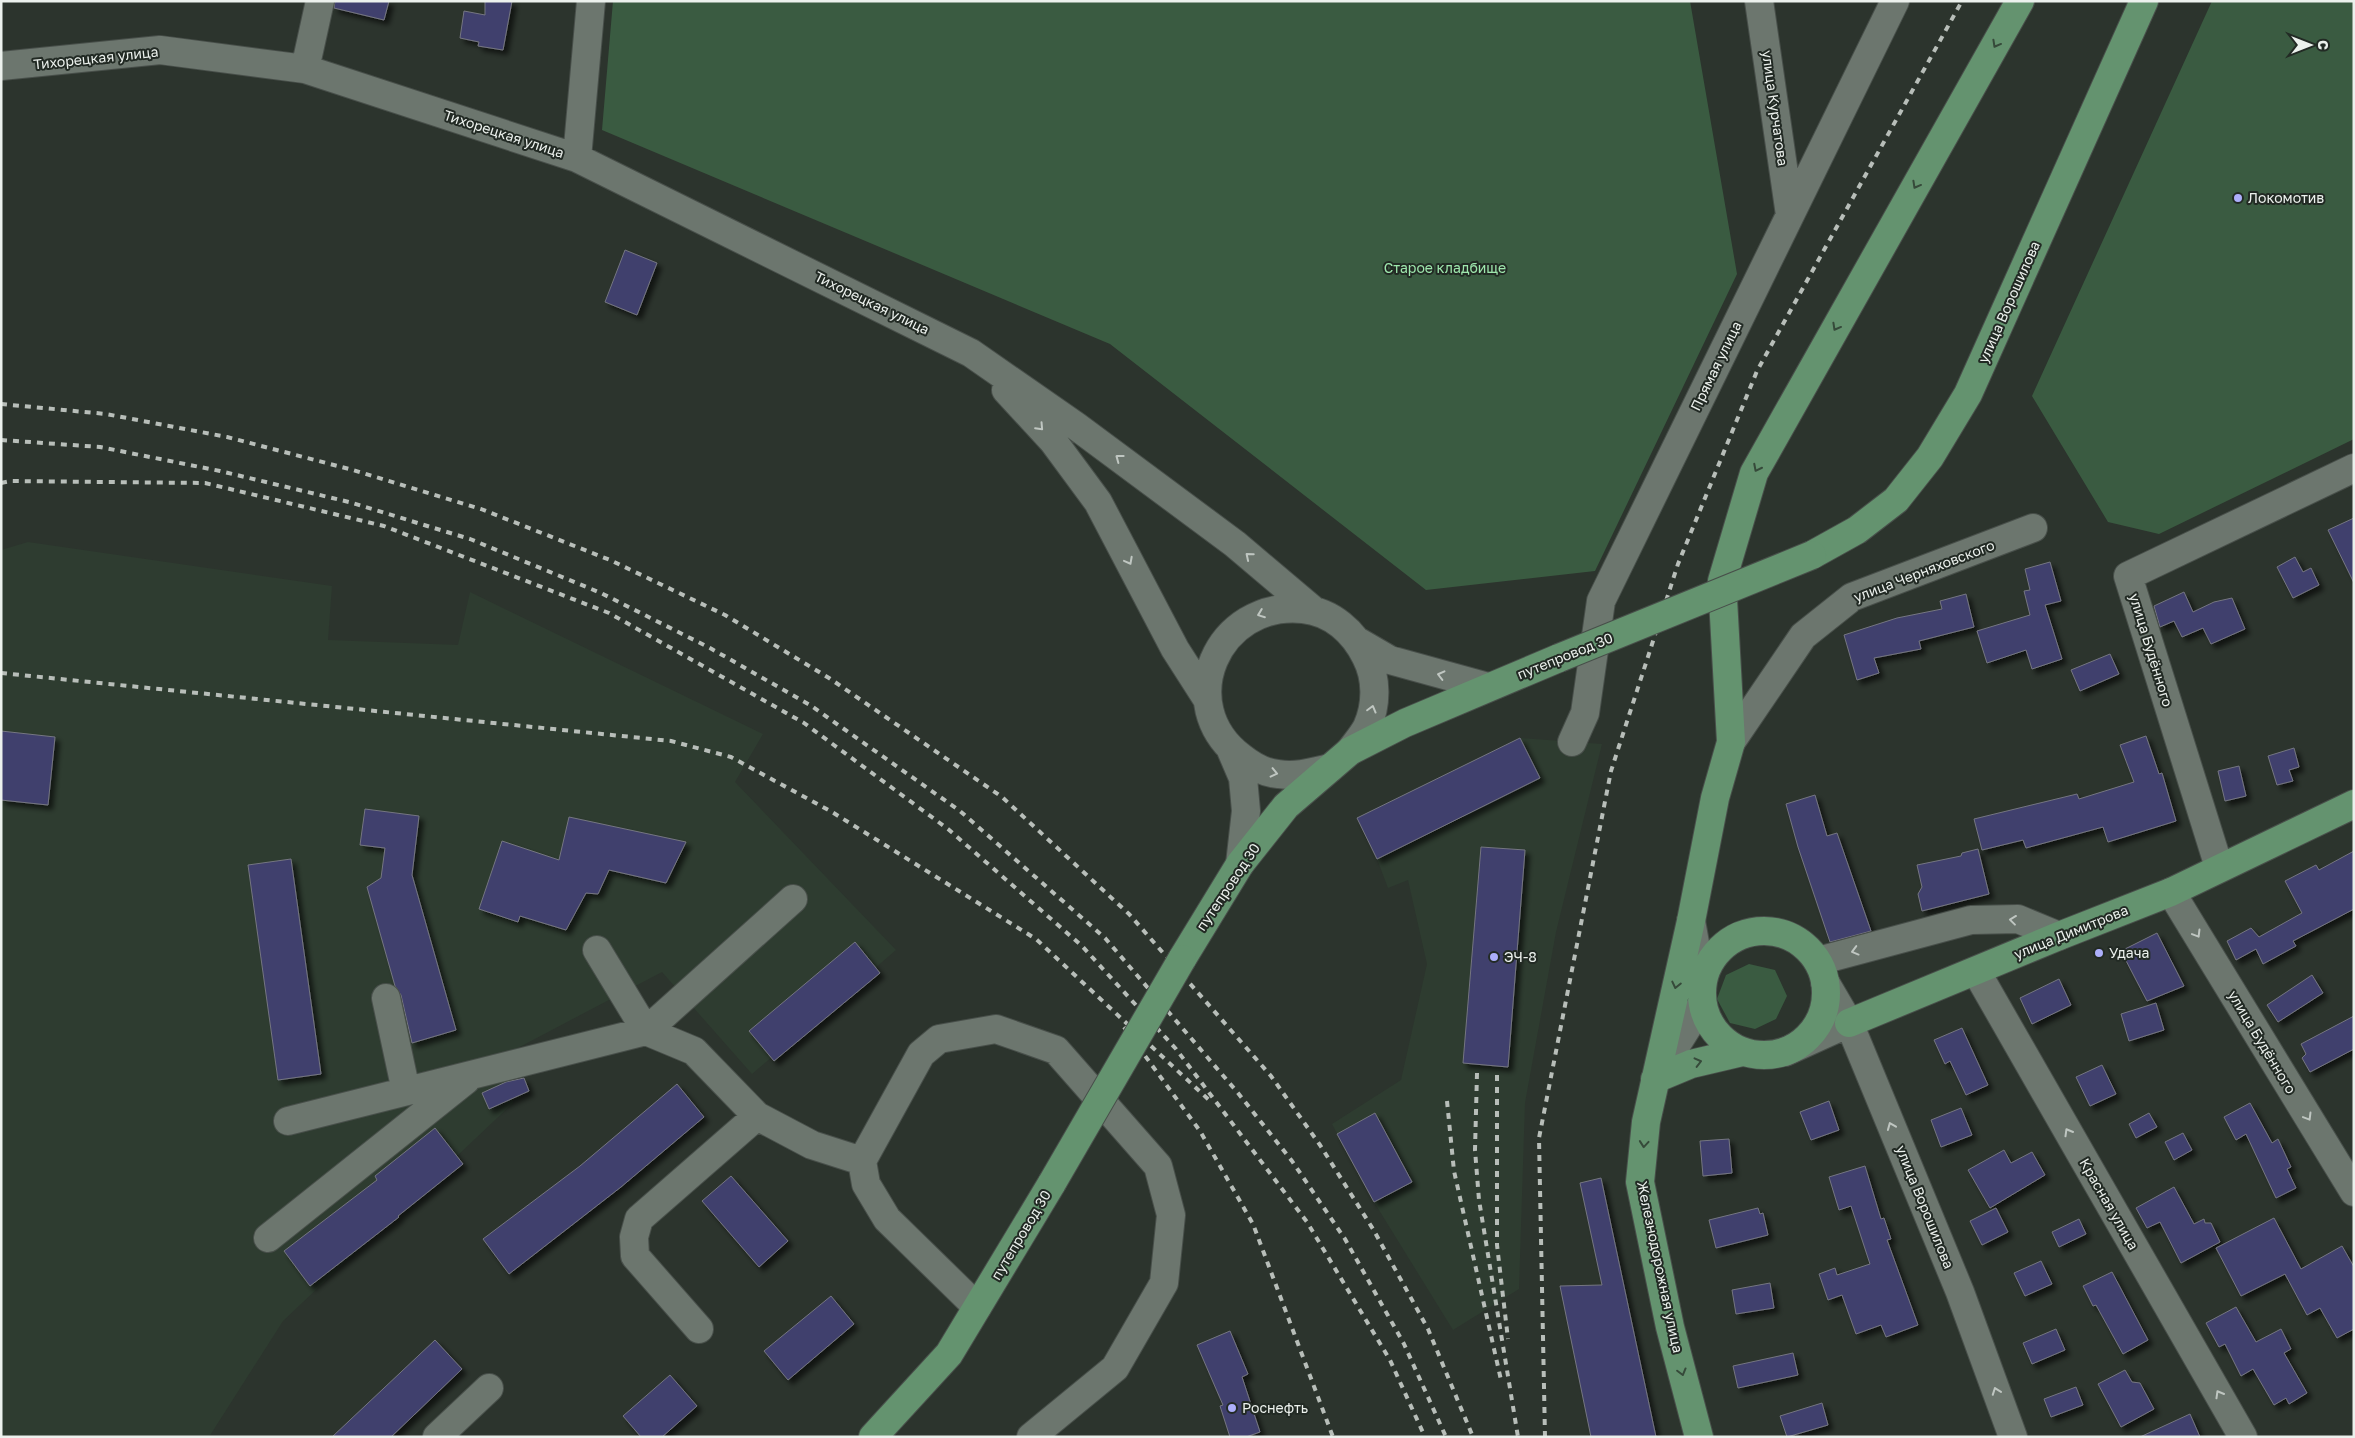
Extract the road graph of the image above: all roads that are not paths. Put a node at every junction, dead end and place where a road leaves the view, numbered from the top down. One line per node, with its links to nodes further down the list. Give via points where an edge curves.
1 (320, 1): 8 (street)
2 (591, 1): 9 (street)
3 (1759, 1): 10 (street, улица Курчатова)
4 (1895, 1): 10 (street, Прямая улица)
5 (2020, 1): 20 (main road, Железнодорожная улица, one-way to 20, via 1754,473 1722,581)
6 (2144, 1): 14 (main road, улица Ворошилова, via 1968,394 1930,457 1896,500 1857,530)
7 (1, 66): 8 (street, Тихорецкая улица, via 160,50)
8 (305, 69): 9 (street, Тихорецкая улица)
9 (577, 158): 11 (street, Тихорецкая улица)
10 (1790, 215): 19 (street, Прямая улица, via 1601,601 1585,713)
11 (971, 352): 15 (street, one-way to 11, via 1235,544); 18 (street, one-way to 18, via 1053,441 1098,502 1176,649)
12 (2354, 468): 25 (street, улица Будённого, via 2128,576)
13 (2033, 528): 20 (street, улица Черняховского, via 1852,597 1803,636)
14 (1812, 555): 17 (main road, путепровод 30, bridge)
15 (1313, 610): 16 (street, via 1339,622); 18 (street, one-way to 18, via 1286,607 1260,613 1237,627 1220,647 1209,672)
16 (1359, 642): 17 (street, one-way to 16, via 1390,660); 22 (street, one-way to 16, via 1367,727 1375,698 1372,669)
17 (1488, 687): 22 (main road, путепровод 30, via 1405,723)
18 (1207, 699): 21 (street, via 1215,726)
19 (1572, 742)
20 (1731, 742): 28 (main road, Железнодорожная улица, via 1715,798)
21 (1231, 750): 22 (street, one-way to 22, via 1252,766 1277,774 1303,775); 24 (street, via 1243,778 1246,811)
22 (1340, 759): 24 (main road, путепровод 30, via 1286,806)
23 (2354, 804): 25 (main road, улица Димитрова)
24 (1240, 864): 47 (main road, путепровод 30, bridge)
25 (2219, 867): 26 (main road, улица Димитрова)
26 (2171, 892): 29 (main road, улица Димитрова); 45 (street, улица Будённого, one-way to 45)
27 (793, 899): 36 (street)
28 (1691, 921): 33 (street); 40 (main road, Железнодорожная улица, one-way to 40)
29 (2059, 936): 31 (main road, улица Димитрова); 32 (street, one-way to 32, via 2018,919 1971,920)
30 (597, 950): 36 (street)
31 (1976, 971): 35 (main road, улица Димитрова); 55 (street, Красная улица, one-way to 31)
32 (1822, 972): 33 (main road, via 1804,945 1785,934 1764,930 1742,934 1724,945 1710,961); 35 (street, улица Ворошилова); 38 (main road, via 1825,1004 1818,1024 1804,1041)
33 (1702, 993): 37 (main road, via 1710,1024 1724,1041); 40 (street)
34 (386, 998): 41 (street)
35 (1849, 1023): 38 (street, улица Димитрова); 54 (street, улица Ворошилова, one-way to 35, via 1960,1292)
36 (646, 1031): 39 (street); 42 (street, via 694,1051)
37 (1742, 1052): 38 (main road, via 1764,1056); 40 (main road, one-way to 37, via 1690,1064)
38 (1785, 1052)
39 (473, 1074): 41 (street); 46 (street)
40 (1655, 1079): 53 (main road, Железнодорожная улица, one-way to 53, via 1646,1122 1640,1182 1670,1327)
41 (406, 1091): 43 (street)
42 (757, 1116): 44 (street, via 812,1144); 48 (street, via 640,1219 634,1237 635,1256)
43 (288, 1121)
44 (862, 1161): 47 (street, via 866,1184 887,1219); 52 (street, via 921,1054 939,1039 996,1028 1056,1050 1158,1166 1171,1215 1164,1283 1116,1368)
45 (2354, 1192)
46 (268, 1238)
47 (977, 1307): 51 (main road, путепровод 30, via 949,1354)
48 (699, 1329)
49 (489, 1388): 50 (street)
50 (437, 1437)
51 (873, 1437)
52 (1031, 1437)
53 (1699, 1437)
54 (2013, 1437)
55 (2243, 1437)

